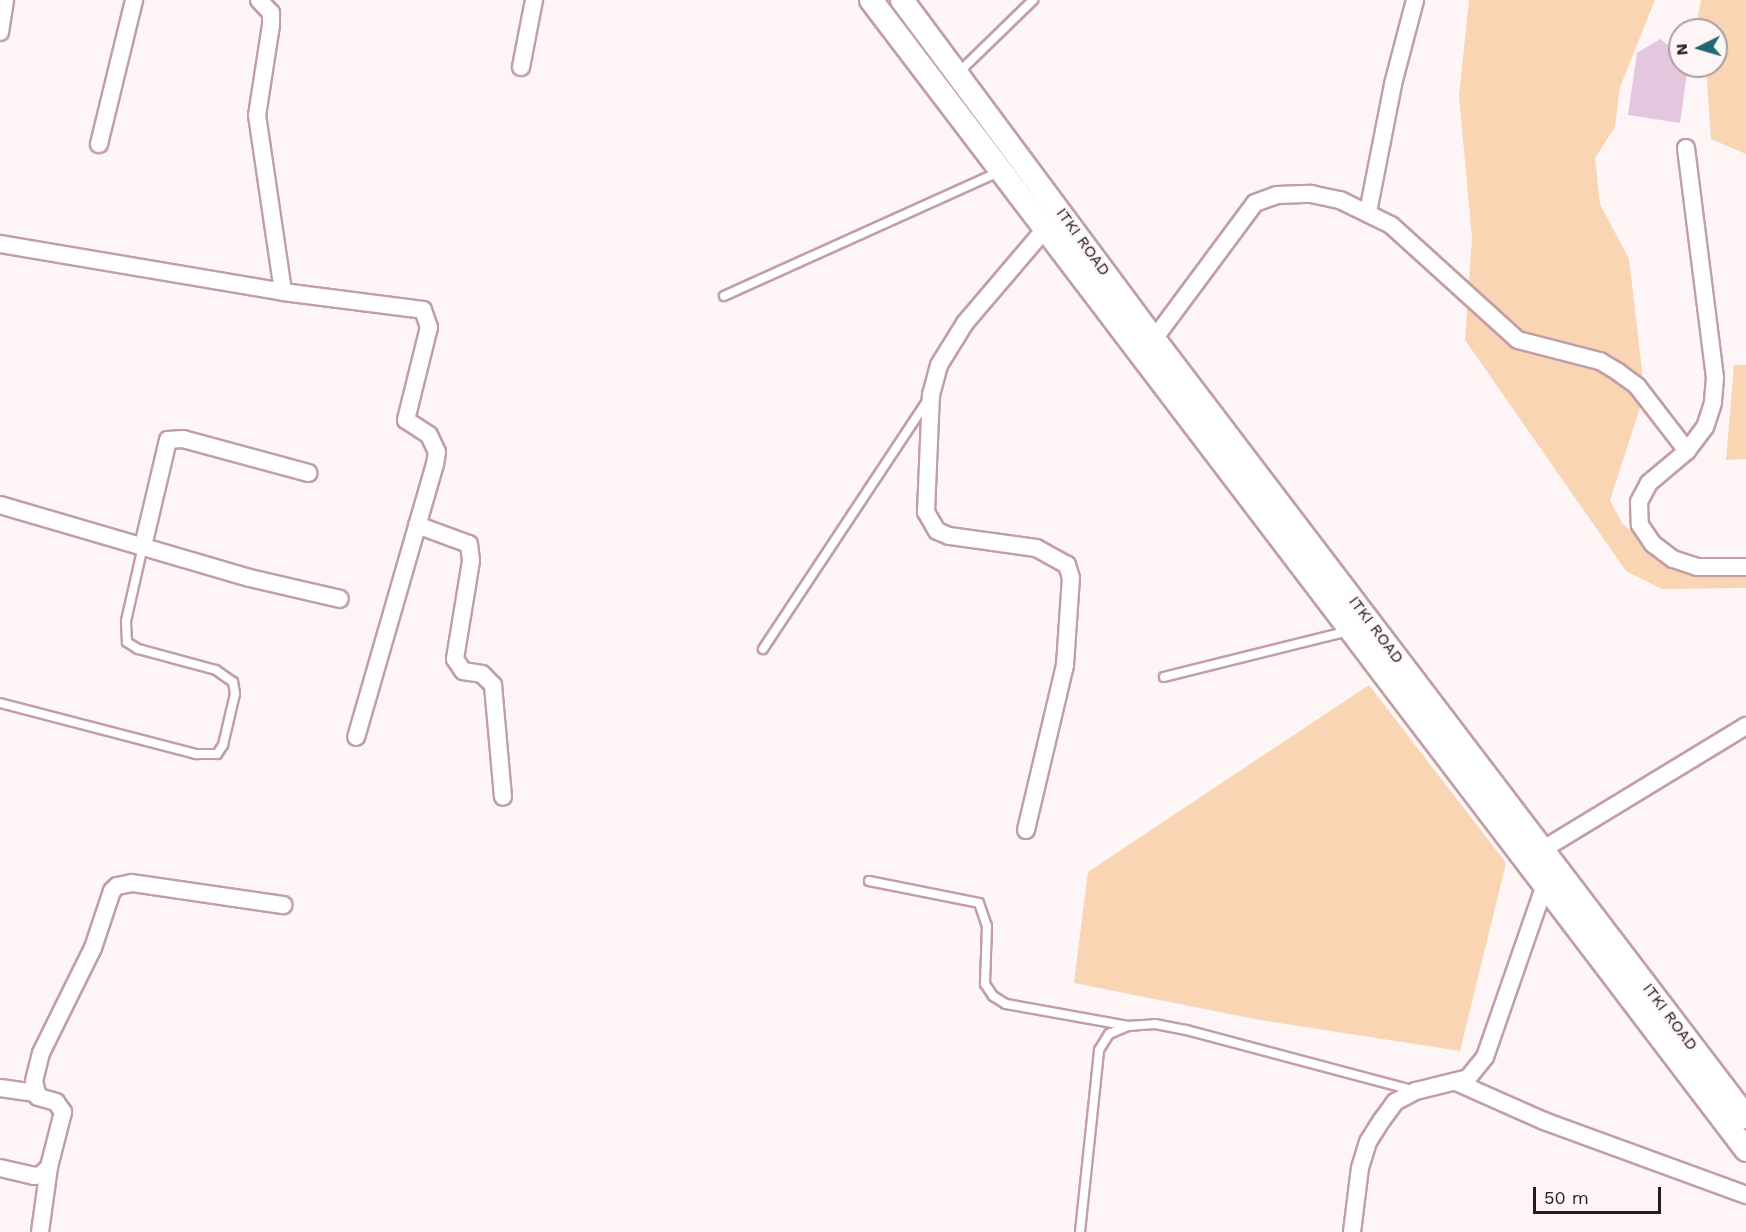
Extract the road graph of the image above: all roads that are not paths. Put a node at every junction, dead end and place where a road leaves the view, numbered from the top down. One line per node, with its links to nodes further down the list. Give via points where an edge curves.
1 (5, 0): 9 (street)
2 (134, 0): 12 (street)
3 (259, 0): 18 (street, via 271,13 271,25 257,115)
4 (534, 0): 10 (street)
5 (871, 0): 14 (main road)
6 (902, 0): 11 (main road, ITKI ROAD)
7 (1033, 0): 11 (lane)
8 (1415, 0): 15 (street, via 1393,84)
9 (0, 32)
10 (521, 67)
11 (958, 73): 20 (main road, ITKI ROAD)
12 (99, 144)
13 (1686, 148): 22 (street, via 1715,378 1705,427)
14 (999, 172): 16 (main road); 19 (lane)
15 (1368, 212): 20 (street, via 1311,194 1277,195 1255,203); 22 (street, via 1391,225 1518,340 1599,361 1637,386)
16 (1045, 229): 21 (street, via 949,345); 29 (main road)
17 (0, 244): 18 (street)
18 (283, 292): 25 (street, via 414,307 428,317 429,327 405,412 405,420 429,435 437,452)
19 (724, 296)
20 (1154, 339): 37 (main road, ITKI ROAD)
21 (931, 395): 30 (lane); 36 (street, via 926,512 929,522 949,536 1036,548 1067,565 1071,578 1065,665)
22 (1687, 451): 27 (street, via 1649,483 1638,501 1640,525 1653,544 1673,559 1698,567)
23 (308, 473): 26 (street, via 174,437 164,448)
24 (0, 505): 26 (street)
25 (417, 525): 34 (street); 35 (street, via 469,544 471,561 455,658 463,671 482,674 493,685)
26 (143, 546): 28 (street, via 250,578); 32 (lane, via 126,621 127,642 138,649 216,670 233,682 235,694 223,745 217,754 196,754)
27 (1746, 567)
28 (340, 599)
29 (1348, 631): 31 (lane); 39 (main road)
30 (763, 649)
31 (1164, 677)
32 (0, 703)
33 (1746, 726): 37 (street)
34 (356, 737)
35 (503, 797)
36 (1026, 830)
37 (1547, 857): 39 (street); 46 (main road, ITKI ROAD)
38 (869, 881): 41 (lane, via 979,903 987,926 985,984 993,996 1006,1004)
39 (1544, 885): 42 (street, via 1485,1057 1468,1078); 47 (main road)
40 (283, 905): 45 (street, via 132,883 117,885 93,948 40,1053)
41 (1128, 1026): 44 (lane, via 1155,1024 1196,1032); 52 (lane, via 1109,1034 1099,1050)
42 (1456, 1082): 44 (street); 50 (street, via 1544,1121)
43 (0, 1088): 45 (street)
44 (1416, 1091): 53 (street, via 1395,1102 1368,1142 1360,1168)
45 (34, 1093): 48 (street, via 56,1102 63,1112)
46 (1746, 1117)
47 (1746, 1150)
48 (49, 1167): 49 (street, via 34,1176); 51 (street)
49 (0, 1168)
50 (1746, 1195)
51 (40, 1232)
52 (1080, 1232)
53 (1352, 1232)

